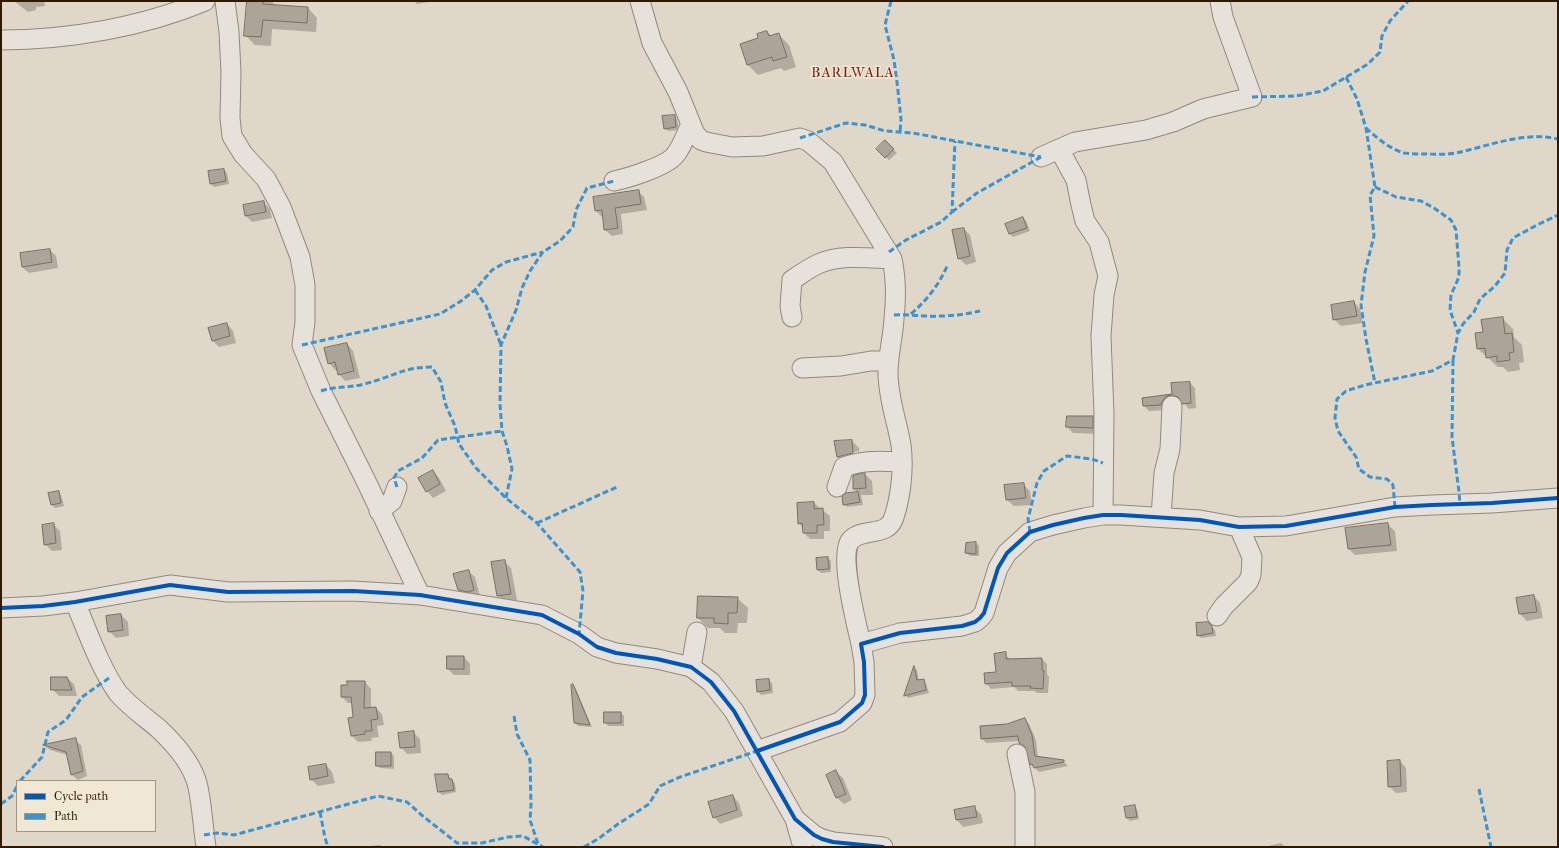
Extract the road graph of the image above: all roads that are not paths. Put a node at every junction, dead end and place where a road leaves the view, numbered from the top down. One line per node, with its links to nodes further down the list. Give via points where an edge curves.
1 (205, 1): 5 (street, via 175,13 105,30 34,40)
2 (225, 1): 19 (street, via 229,32 232,136 243,154 266,179 281,207 300,257 305,285 302,345 321,391)
3 (640, 1): 6 (street, via 652,43 678,92)
4 (1220, 1): 7 (street, via 1223,17 1252,97 1203,109 1174,122 1146,130 1075,142)
5 (1, 40)
6 (690, 126): 9 (street, via 676,156 655,168); 10 (street, via 701,140 721,146 756,146 800,138 808,141 833,162)
7 (1059, 149): 8 (street); 20 (street, via 1076,180 1085,221 1099,242 1108,276 1101,336 1104,414)
8 (1041, 157)
9 (614, 181)
10 (892, 258): 11 (street, via 838,258 804,272 792,280); 12 (street, via 895,271 894,318)
11 (792, 317)
12 (889, 361): 13 (street); 15 (street, via 888,391)
13 (802, 368)
14 (1172, 406): 21 (street, via 1170,449 1164,473)
15 (902, 462): 17 (street, via 871,460 844,467); 28 (street, via 894,519 885,529 858,536 851,539 848,544 851,603)
16 (397, 487): 19 (street, via 392,501)
17 (837, 487)
18 (1558, 498): 22 (street, via 1396,508 1286,526)
19 (379, 511): 23 (street)
20 (1103, 515): 21 (street); 28 (street, via 1030,532 1007,553 998,568 984,613 975,622 962,626 900,633)
21 (1161, 517): 22 (street)
22 (1239, 526): 26 (street, via 1252,557 1251,575 1248,582)
23 (420, 595): 24 (street, via 353,591 228,592 170,585); 29 (street, via 542,615 597,647)
24 (75, 602): 25 (street); 33 (street, via 109,678 118,692 185,757 198,785)
25 (1, 608)
26 (1217, 616)
27 (697, 632): 29 (street)
28 (861, 644): 30 (street, via 865,695 862,702 840,722)
29 (691, 667): 30 (street, via 711,682 734,710)
30 (756, 751): 32 (street)
31 (1017, 754): 36 (street, via 1025,792)
32 (795, 819): 34 (street); 35 (street, via 822,839)
33 (206, 847)
34 (803, 847)
35 (884, 847)
36 (1025, 847)

